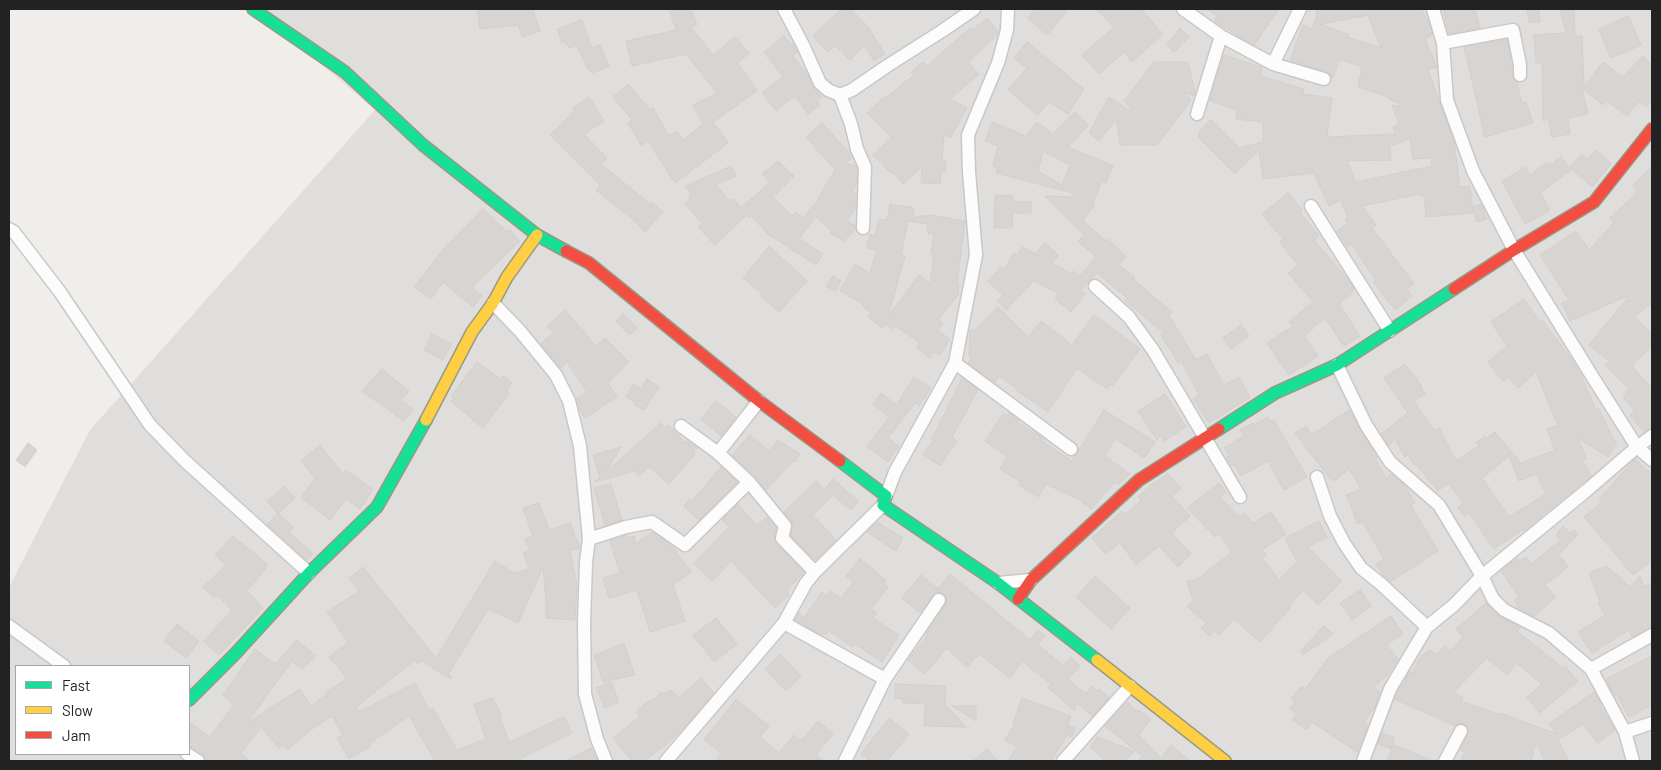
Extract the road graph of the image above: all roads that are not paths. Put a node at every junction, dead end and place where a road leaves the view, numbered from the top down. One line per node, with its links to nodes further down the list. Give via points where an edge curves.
1 (253, 9): 19 (street, via 344,72 423,145)
2 (784, 9): 13 (street, via 820,83)
3 (974, 9): 13 (street)
4 (1007, 9): 24 (street, via 1007,30 998,63 968,136 976,255)
5 (1183, 9): 8 (street)
6 (1300, 9): 10 (street)
7 (1433, 9): 9 (street)
8 (1221, 36): 10 (street); 14 (street)
9 (1443, 43): 11 (street, via 1513,30); 20 (street, via 1447,100 1473,171)
10 (1273, 64): 12 (street)
11 (1520, 75)
12 (1324, 79)
13 (840, 95): 17 (street, via 865,167)
14 (1197, 114)
15 (1652, 129): 20 (street, via 1594,202)
16 (1311, 206): 23 (street)
17 (863, 228)
18 (9, 229): 40 (street, via 60,292 150,425)
19 (537, 236): 22 (street, via 507,277); 26 (street, via 589,263)
20 (1514, 250): 23 (street); 30 (street)
21 (1096, 286): 29 (street, via 1129,317 1153,350)
22 (493, 303): 38 (street, via 556,375 569,401 580,446); 40 (street, via 472,332 377,507)
23 (1390, 331): 25 (street)
24 (955, 363): 31 (street); 37 (street, via 894,472)
25 (1337, 365): 29 (street, via 1274,393); 41 (street, via 1366,425 1390,462 1439,505)
26 (759, 401): 32 (street); 37 (street)
27 (681, 426): 32 (street)
28 (1652, 436): 30 (street)
29 (1204, 437): 36 (street); 42 (street, via 1138,480)
30 (1637, 447): 33 (street); 41 (street)
31 (1071, 449)
32 (718, 453): 35 (street)
33 (1652, 460)
34 (1317, 477): 48 (street, via 1330,516 1361,568)
35 (749, 482): 38 (street, via 685,545 652,522); 39 (street, via 785,526 782,538)
36 (1240, 497)
37 (885, 500): 39 (street); 43 (street)
38 (590, 539): 58 (street, via 584,623 585,694)
39 (815, 572): 46 (street)
40 (310, 574): 54 (street)
41 (1482, 576): 48 (street, via 1454,605); 51 (street, via 1493,599 1504,610 1549,633)
42 (1031, 580): 43 (street); 44 (street)
43 (998, 583): 44 (street)
44 (1018, 599): 53 (street)
45 (939, 600): 52 (street)
46 (784, 623): 52 (street); 59 (street)
47 (9, 626): 50 (street)
48 (1426, 626): 63 (street, via 1390,689)
49 (1652, 635): 51 (street)
50 (63, 665)
51 (1591, 669): 57 (street)
52 (885, 679): 60 (street)
53 (1130, 686): 61 (street); 62 (street)
54 (190, 699)
55 (1652, 723): 57 (street)
56 (1461, 731): 64 (street)
57 (1625, 732): 65 (street)
58 (606, 761)
59 (666, 761)
60 (845, 761)
61 (1063, 761)
62 (1226, 761)
63 (1364, 761)
64 (1445, 761)
65 (1633, 761)

